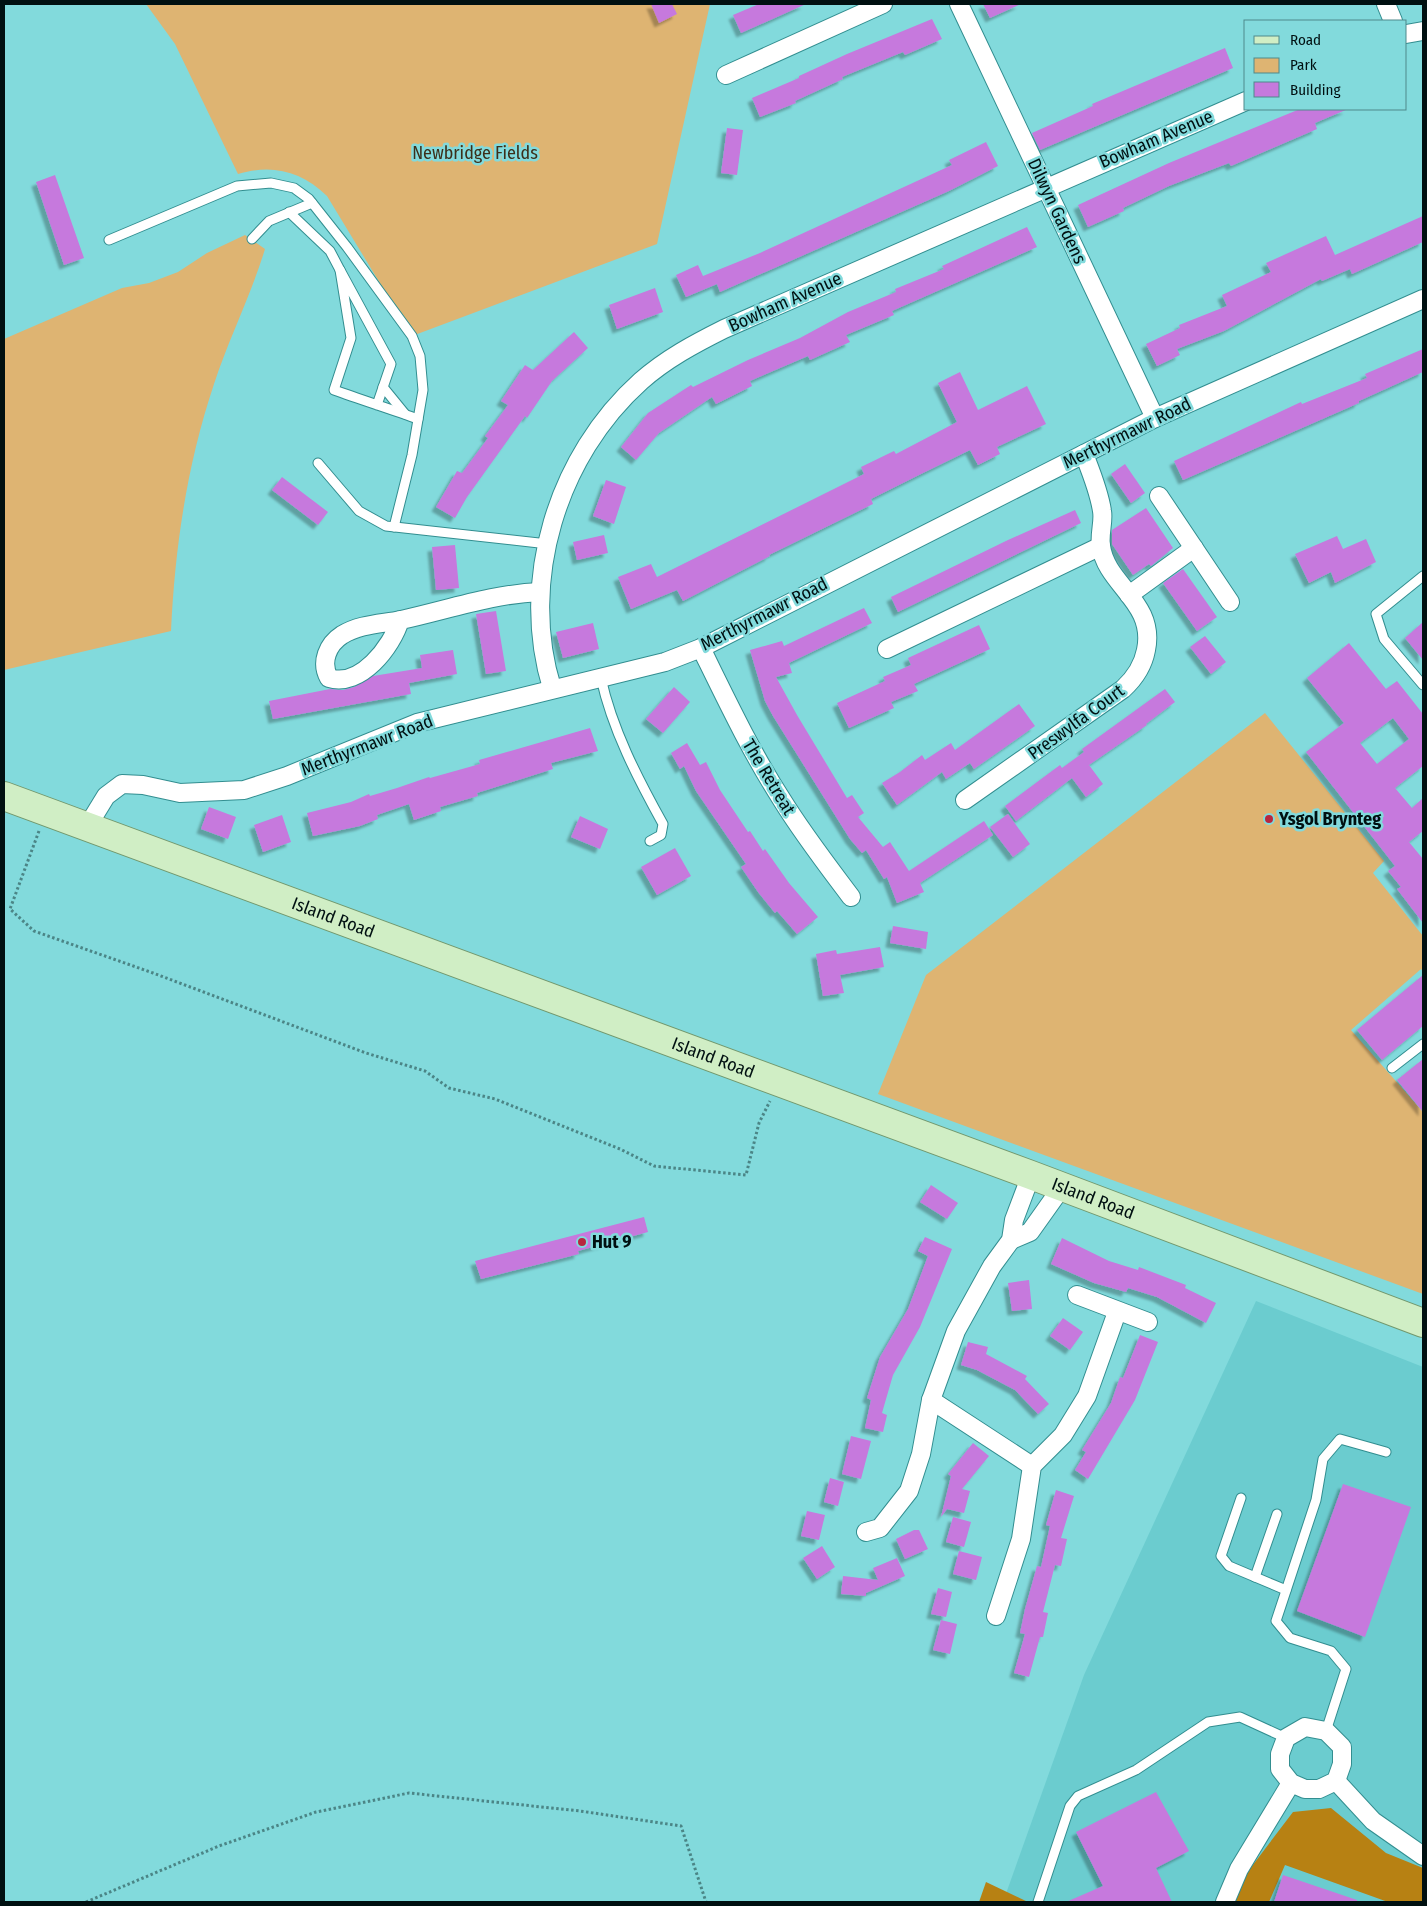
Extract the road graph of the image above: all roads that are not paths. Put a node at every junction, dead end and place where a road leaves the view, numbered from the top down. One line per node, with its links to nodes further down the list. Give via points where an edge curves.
1 (883, 4): 7 (street)
2 (959, 4): 9 (street, Dilwyn Gardens)
3 (1386, 4): 4 (street)
4 (1394, 20)
5 (1423, 31): 6 (street)
6 (1407, 34)
7 (726, 75)
8 (1244, 102): 9 (street, Bowham Avenue)
9 (1046, 187): 19 (street, Dilwyn Gardens); 25 (street, Bowham Avenue, via 724,329 660,366 622,400 590,441 566,486)
10 (312, 203): 11 (lane); 13 (lane, via 294,188 271,183 236,186); 20 (lane, via 412,336 420,356 423,390)
11 (289, 212): 12 (lane, via 269,221); 14 (lane, via 330,251)
12 (252, 239)
13 (109, 240)
14 (340, 270): 16 (lane, via 391,364); 17 (lane, via 351,338 334,390)
15 (1423, 299): 19 (street, Merthyrmawr Road)
16 (383, 387): 17 (lane); 18 (lane)
17 (377, 405): 18 (lane)
18 (406, 415): 20 (lane)
19 (1155, 418): 21 (street, Merthyrmawr Road)
20 (418, 420): 24 (lane)
21 (1084, 454): 26 (street, via 1103,513); 33 (street, Merthyrmawr Road)
22 (318, 463): 24 (lane, via 359,511 386,526)
23 (1159, 496): 27 (street)
24 (394, 526): 25 (lane)
25 (548, 544): 29 (street, Bowham Avenue)
26 (1100, 546): 30 (street, Preswylfa Court); 34 (street)
27 (1194, 548): 30 (street); 31 (street)
28 (1423, 576): 36 (lane, via 1376,614 1384,640)
29 (540, 592): 32 (street, via 486,599); 37 (street, Bowham Avenue, via 544,662)
30 (1129, 595): 39 (street, Preswylfa Court, via 1142,613 1147,634 1145,655 1137,674 1123,689)
31 (1230, 602)
32 (400, 620)
33 (701, 648): 35 (street, Merthyrmawr Road, via 665,662); 42 (street, The Retreat, via 781,799)
34 (887, 649)
35 (600, 678): 37 (street, Merthyrmawr Road); 41 (lane, via 630,758 663,824 661,835)
36 (1423, 685)
37 (552, 688): 40 (street, Merthyrmawr Road, via 417,722 287,776 244,790 180,793 122,784 106,796)
38 (4, 796): 40 (main road, Island Road)
39 (965, 800)
40 (87, 827): 45 (main road, Island Road)
41 (650, 841)
42 (851, 897)
43 (1423, 1044): 44 (lane)
44 (1392, 1068)
45 (1031, 1175): 46 (main road, Island Road); 47 (street, via 1014,1220)
46 (1062, 1187): 47 (street, via 1030,1232); 51 (main road, Island Road)
47 (1011, 1240): 52 (street, via 992,1266 956,1331)
48 (1078, 1295): 49 (street)
49 (1117, 1312): 50 (street); 54 (street, via 1087,1396 1063,1435)
50 (1148, 1322)
51 (1423, 1322)
52 (931, 1400): 54 (street); 57 (street, via 921,1454 909,1491 880,1528)
53 (1386, 1452): 59 (lane, via 1340,1439 1323,1459 1316,1500)
54 (1032, 1466): 60 (street, via 1021,1538)
55 (1241, 1498): 58 (lane, via 1221,1556 1229,1566)
56 (1277, 1514): 58 (lane)
57 (866, 1532)
58 (1255, 1577): 59 (lane)
59 (1286, 1590): 61 (lane, via 1276,1622 1290,1638 1331,1651 1346,1669)
60 (996, 1616)
61 (1326, 1731): 62 (street, via 1305,1727); 63 (street, via 1342,1747 1342,1764)
62 (1286, 1738): 64 (street, via 1280,1754 1280,1769); 66 (lane, via 1240,1717 1208,1722 1136,1770 1078,1796 1070,1806)
63 (1336, 1781): 64 (street, via 1320,1789 1305,1789); 65 (street, via 1373,1821)
64 (1290, 1783): 67 (street, via 1239,1869)
65 (1423, 1856)
66 (1038, 1902)
67 (1225, 1902)

